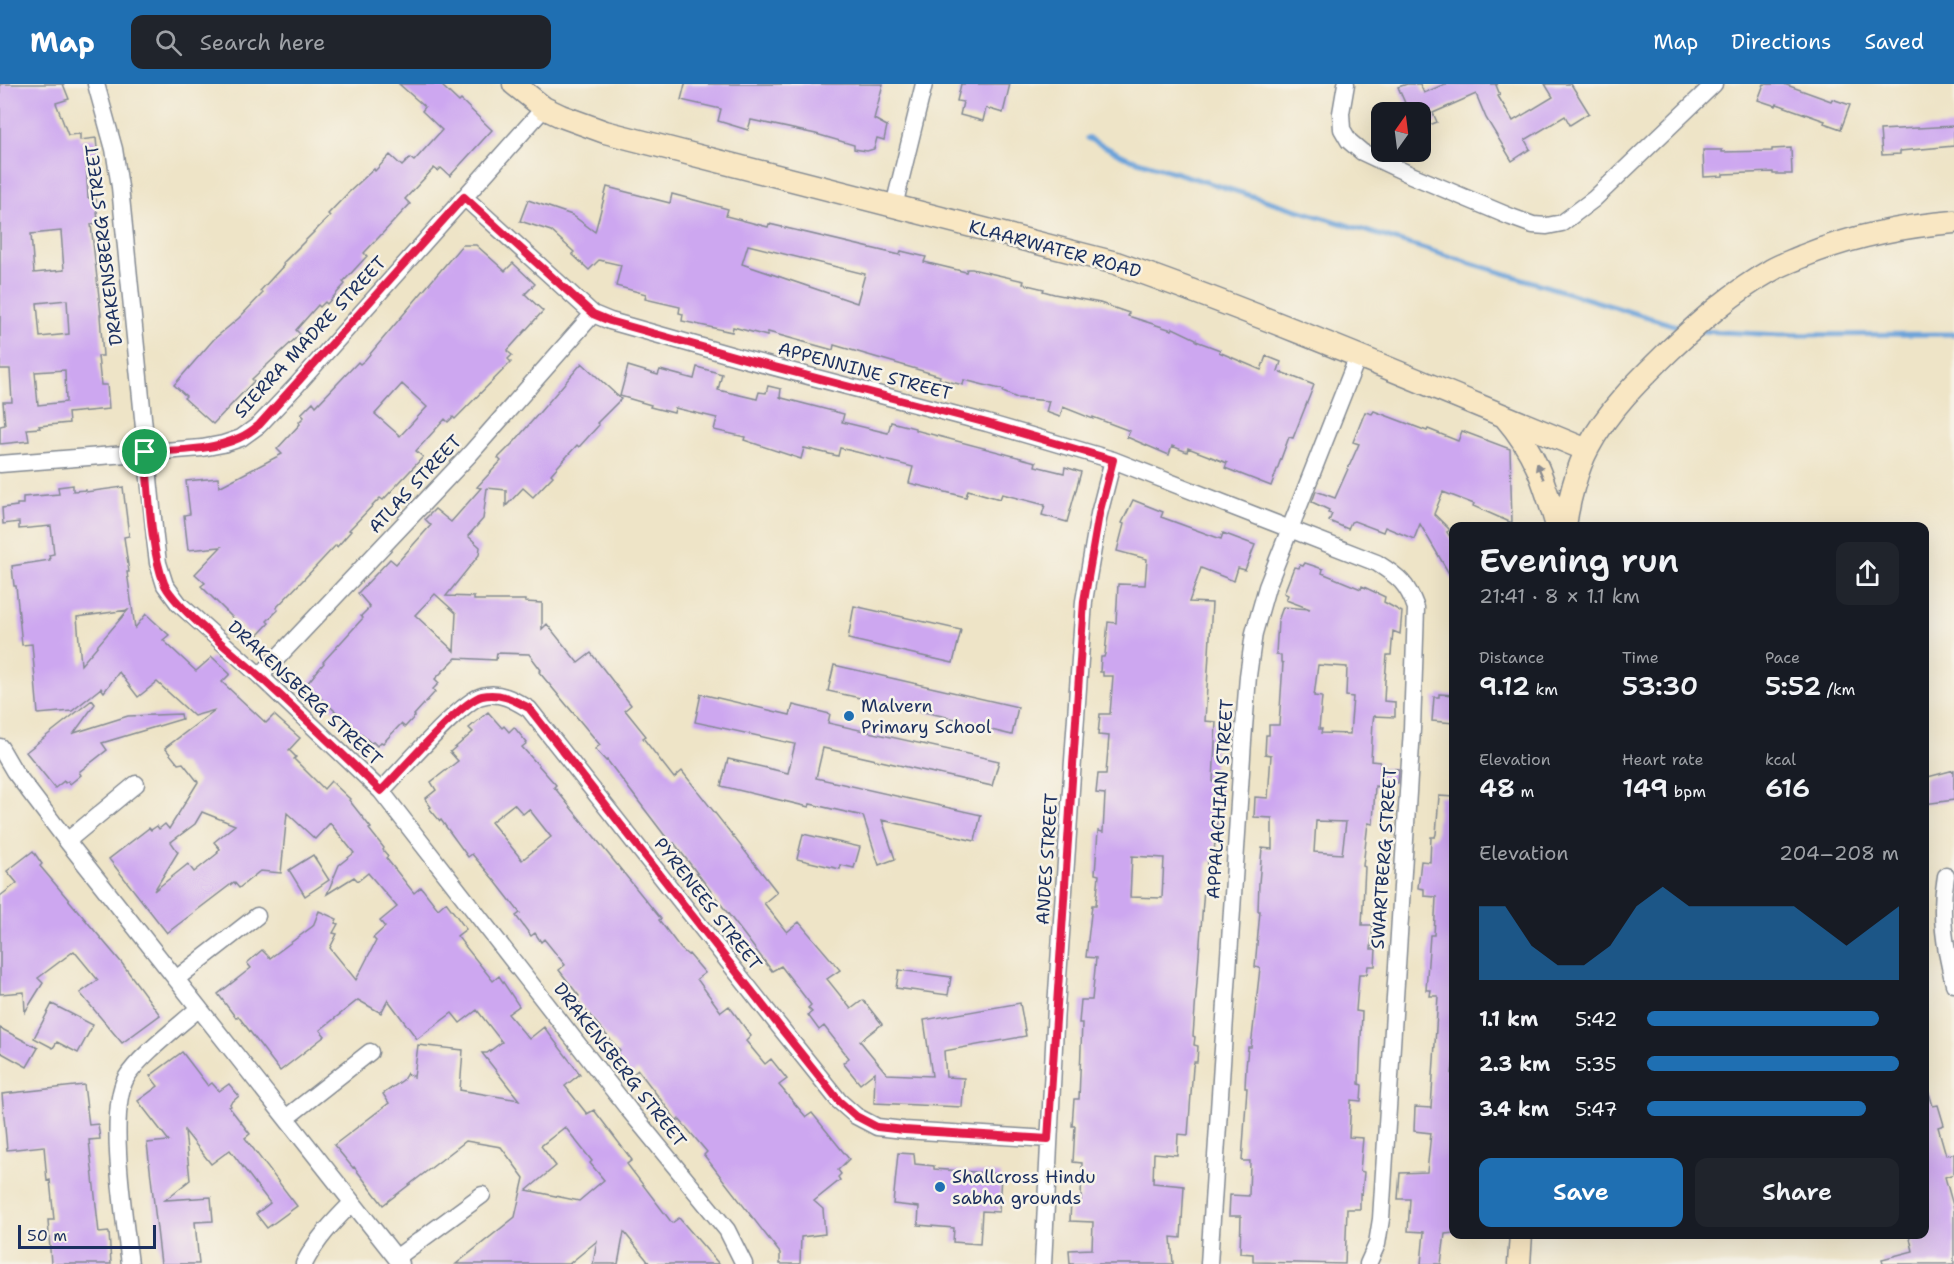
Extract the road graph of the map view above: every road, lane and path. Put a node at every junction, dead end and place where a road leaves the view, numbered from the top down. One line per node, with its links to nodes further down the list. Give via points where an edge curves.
1 (96, 84): 14 (street, DRAKENSBERG STREET, via 120,188)
2 (514, 84): 6 (street, KLAARWATER ROAD)
3 (924, 84): 8 (street)
4 (1346, 84): 5 (street, via 1342,129 1362,152 1510,217 1547,226 1562,223 1587,204)
5 (1714, 84)
6 (544, 108): 7 (street, SIERRA MADRE STREET); 8 (street, KLAARWATER ROAD, via 605,132)
7 (464, 197): 10 (street, APPENNINE STREET); 14 (street, SIERRA MADRE STREET, via 259,425 241,438 223,444)
8 (894, 206): 11 (street, KLAARWATER ROAD, via 1116,263)
9 (1954, 222): 13 (street, via 1910,225 1859,236 1771,270 1691,330 1641,378 1608,416)
10 (593, 314): 15 (street, APPENNINE STREET, via 636,330); 20 (street, ATLAS STREET, via 470,454)
11 (1358, 356): 12 (street, KLAARWATER ROAD); 19 (street, APPALACHIAN STREET)
12 (1504, 416): 13 (street, KLAARWATER ROAD); 17 (street, one-way to 12, via 1533,455)
13 (1587, 450): 18 (street)
14 (145, 452): 16 (street, SIERRA MADRE STREET); 20 (street, DRAKENSBERG STREET, via 154,538 165,585 179,604)
15 (1113, 460): 19 (street, APPENNINE STREET); 32 (street, ANDES STREET, via 1084,601)
16 (0, 464)
17 (1556, 522)
18 (1566, 522)
19 (1289, 528): 41 (street, APPALACHIAN STREET, via 1254,633 1248,676); 42 (street, SWARTBERG STREET, via 1395,574 1410,589 1416,608 1381,1219 1377,1244)
20 (260, 676): 23 (street, DRAKENSBERG STREET)
21 (0, 747): 24 (street)
22 (136, 784): 24 (street)
23 (381, 791): 32 (street, PYRENEES STREET, via 462,707 480,696 497,694 512,699 529,708 839,1101 856,1116 877,1127); 39 (street, DRAKENSBERG STREET, via 727,1230)
24 (67, 841): 27 (street)
25 (1946, 876): 28 (street, via 1942,913)
26 (257, 916): 27 (street)
27 (176, 979): 29 (street)
28 (1954, 984)
29 (198, 1008): 31 (street); 37 (street, via 138,1064 126,1078 121,1095 117,1122)
30 (370, 1052): 31 (street)
31 (286, 1118): 34 (street)
32 (1048, 1139): 40 (street, ANDES STREET)
33 (482, 1195): 36 (street)
34 (352, 1203): 36 (street); 38 (street, via 329,1226)
35 (1521, 1239): 43 (street)
36 (398, 1261)
37 (130, 1264)
38 (304, 1264)
39 (744, 1264)
40 (1043, 1264)
41 (1209, 1264)
42 (1368, 1264)
43 (1519, 1264)

